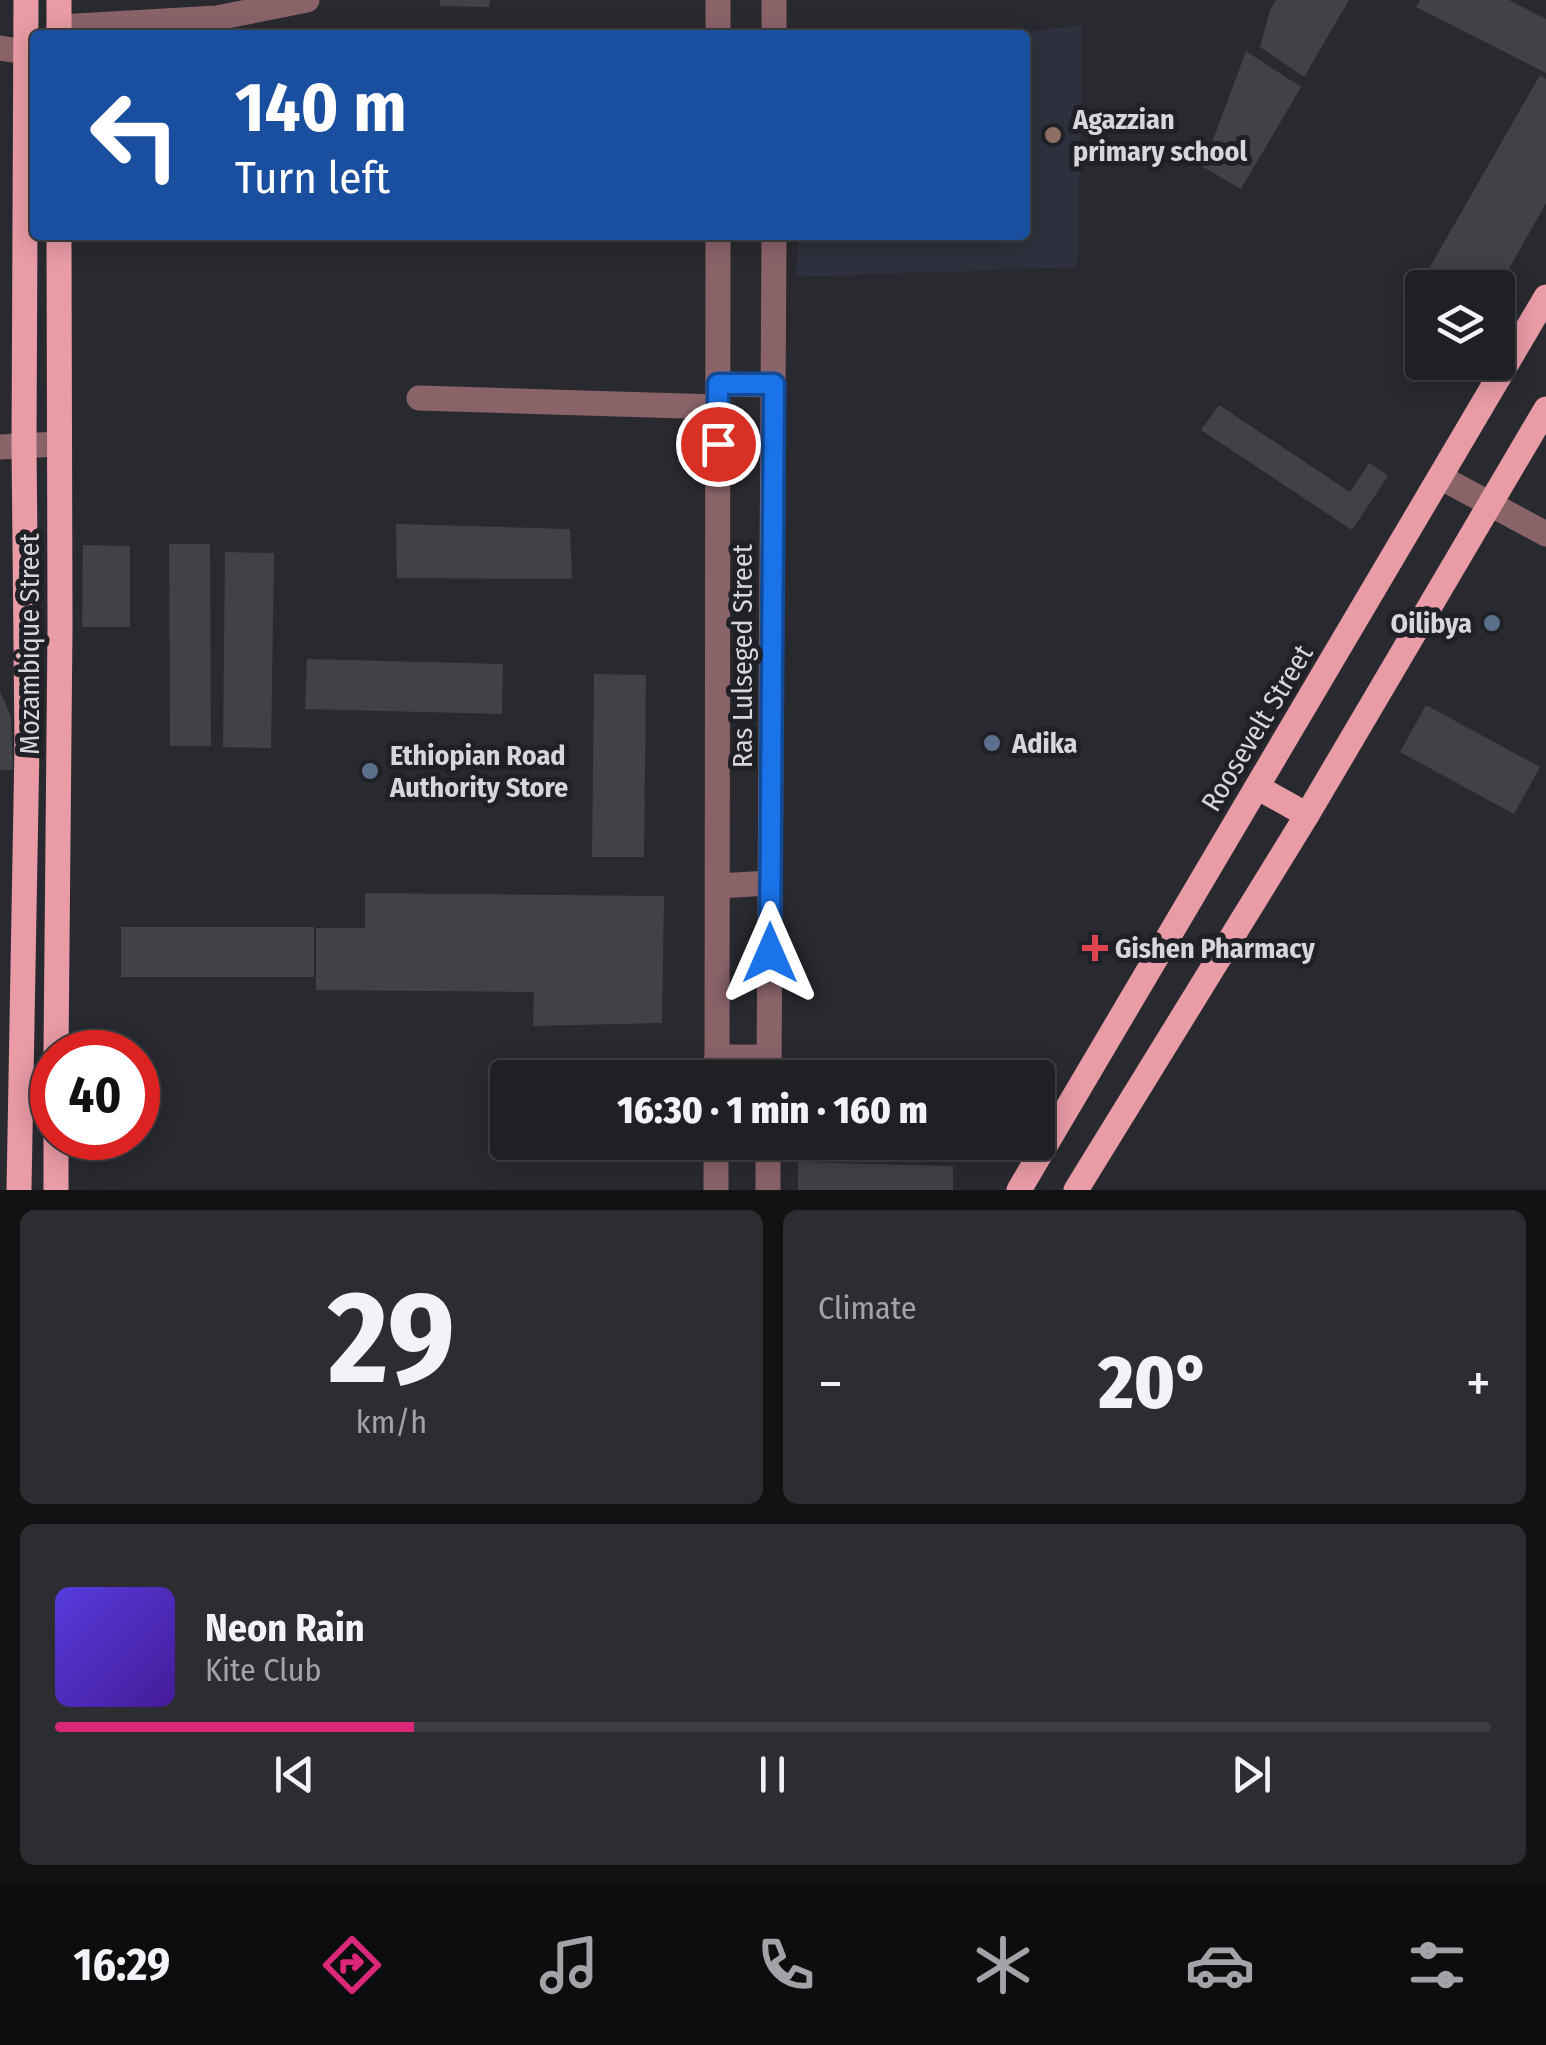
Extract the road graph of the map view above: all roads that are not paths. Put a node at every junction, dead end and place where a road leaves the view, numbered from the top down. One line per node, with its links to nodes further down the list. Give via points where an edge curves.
1 (26, 0): 11 (main road, Mozambique Street)
2 (59, 0): 6 (main road)
3 (307, 0): 7 (street, via 216,18)
4 (718, 0): 8 (street)
5 (774, 0): 9 (street)
6 (58, 30)
7 (70, 30)
8 (718, 30)
9 (774, 30)
10 (0, 48): 11 (street)
11 (26, 52): 21 (main road, Mozambique Street)
12 (58, 240): 20 (main road, Mozambique Street)
13 (718, 240): 17 (street, Ras Lulseged Street)
14 (774, 240): 16 (street, Ras Lulseged Street)
15 (1546, 297): 22 (main road, Roosevelt Street)
16 (774, 384): 17 (street); 27 (street, Ras Lulseged Street)
17 (718, 395): 18 (street); 28 (street, Ras Lulseged Street)
18 (419, 398)
19 (1546, 409): 23 (main road)
20 (58, 444): 21 (street); 29 (main road, Mozambique Street)
21 (12, 446): 35 (main road, Mozambique Street, via 27,745)
22 (1440, 477): 23 (street); 25 (main road, Roosevelt Street)
23 (1492, 503): 24 (street); 26 (main road)
24 (1546, 534)
25 (1257, 787): 26 (main road); 39 (main road, Roosevelt Street)
26 (1306, 816): 40 (main road)
27 (770, 883): 28 (street); 31 (street, Ras Lulseged Street)
28 (719, 886): 30 (street, Ras Lulseged Street)
29 (56, 1030)
30 (717, 1060)
31 (769, 1060)
32 (56, 1160): 36 (main road)
33 (716, 1160): 37 (street)
34 (768, 1160): 38 (street)
35 (19, 1190)
36 (56, 1190)
37 (716, 1190)
38 (768, 1190)
39 (1018, 1190)
40 (1076, 1190)

